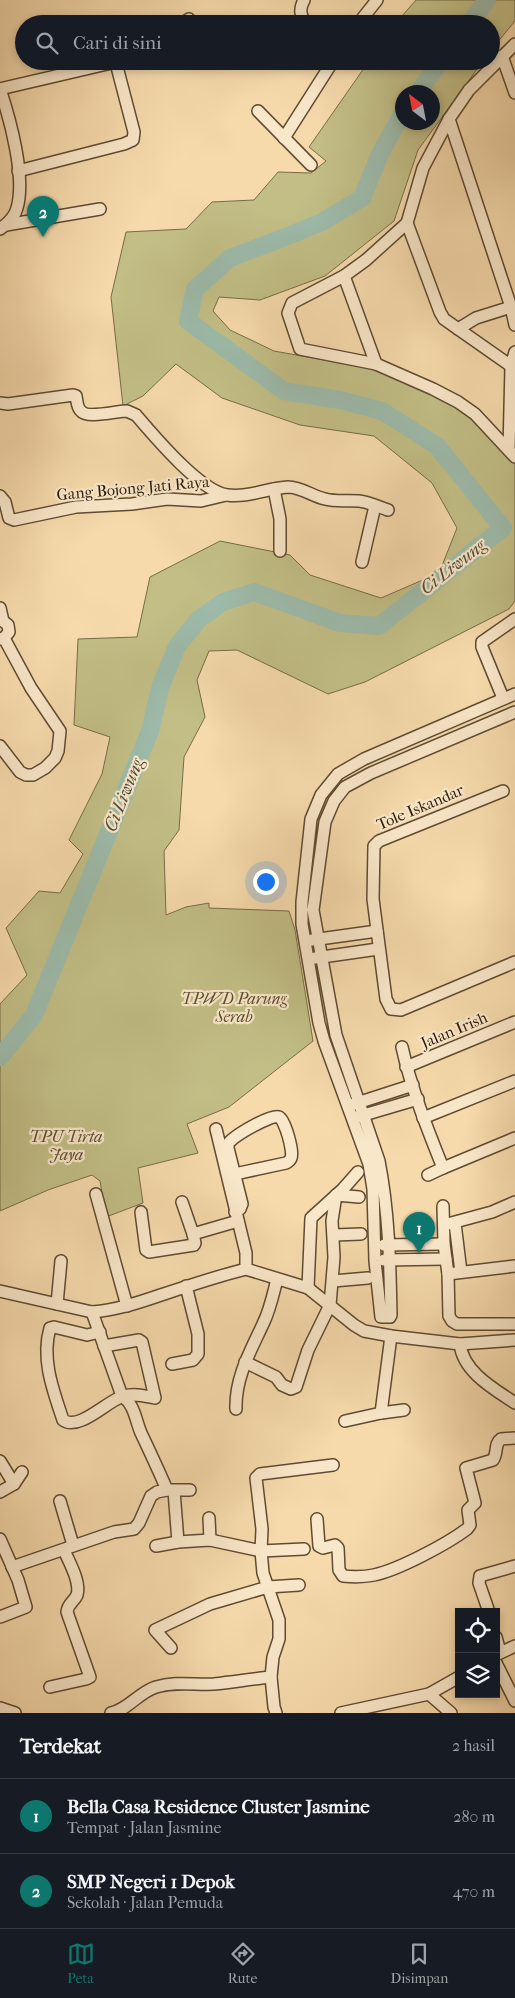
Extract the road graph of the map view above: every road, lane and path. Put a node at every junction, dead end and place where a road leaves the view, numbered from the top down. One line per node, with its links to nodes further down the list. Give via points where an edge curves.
1 (304, 0): 3 (street)
2 (377, 0): 4 (street)
3 (301, 15)
4 (365, 15)
5 (515, 44): 6 (street)
6 (502, 56): 12 (street)
7 (83, 70): 11 (street)
8 (120, 70): 18 (street, via 134,132 132,140)
9 (327, 70): 16 (street)
10 (488, 70): 14 (street, via 469,90)
11 (0, 89): 15 (street)
12 (515, 93)
13 (258, 111): 16 (street)
14 (449, 119): 20 (street, via 423,168); 23 (street)
15 (5, 122): 18 (street)
16 (284, 138): 17 (street)
17 (311, 165)
18 (18, 171): 21 (street, via 17,208)
19 (100, 209): 21 (street)
20 (407, 223): 22 (street); 25 (street, via 440,312 448,324)
21 (3, 227)
22 (344, 276): 27 (street); 27 (street, via 292,303 288,318 300,349)
23 (511, 307): 24 (street); 25 (street, via 476,318)
24 (515, 325)
25 (458, 329): 28 (street)
26 (515, 352): 28 (street)
27 (376, 364): 30 (street, via 458,402 475,414)
28 (511, 366): 30 (street)
29 (0, 403): 32 (street, Gang Bojong Jati Raya, via 73,395 83,414 131,412 183,465 204,483)
30 (512, 453)
31 (274, 490): 32 (street, Gang Bojong Jati Raya); 34 (street, Gang Bojong Jati Raya, via 297,488 326,499 359,501); 36 (street, via 280,519)
32 (226, 495): 33 (street, Gang Bojong Jati Raya, via 201,501 167,498 132,504 76,507 14,520 9,518)
33 (0, 496)
34 (375, 506): 35 (street, Gang Bojong Jati Raya); 37 (street)
35 (388, 510)
36 (280, 551)
37 (362, 562)
38 (0, 608): 40 (street)
39 (515, 619): 43 (street, via 484,640 482,645)
40 (2, 622): 41 (street, via 8,625 9,632)
41 (2, 638): 45 (street, via 60,731 55,758 33,775 20,772)
42 (515, 694): 43 (street)
43 (503, 698): 49 (street, via 364,759 338,774 321,795 311,819 302,902)
44 (515, 712): 48 (street, via 345,787 324,822 313,910)
45 (0, 746)
46 (503, 791): 47 (street, Tole Iskandar, via 378,840 374,846)
47 (376, 931): 48 (street); 50 (street, Tole Iskandar)
48 (318, 939): 49 (street); 51 (street)
49 (305, 941): 52 (street)
50 (378, 949): 51 (street); 53 (street, Tole Iskandar, via 386,999 391,1009 396,1010)
51 (321, 957): 52 (street); 60 (street)
52 (308, 959): 60 (street, via 324,1041)
53 (515, 962)
54 (515, 1022): 56 (street, Jalan Irish)
55 (402, 1047): 56 (street)
56 (406, 1068): 58 (street)
57 (515, 1081): 62 (street)
58 (413, 1085): 59 (street); 60 (street)
59 (418, 1099): 61 (street); 62 (street)
60 (353, 1105): 61 (street)
61 (357, 1117): 83 (street, via 379,1161); 85 (street, via 373,1189)
62 (424, 1118): 65 (street)
63 (216, 1129): 78 (street)
64 (515, 1138): 65 (street)
65 (443, 1168): 68 (street)
66 (358, 1172): 70 (street)
67 (235, 1174): 67 (street, via 228,1148 231,1140 273,1117 281,1118 290,1145 290,1160); 78 (street, via 242,1204)
68 (428, 1175)
69 (96, 1194): 102 (street)
70 (336, 1195): 71 (street); 82 (street, via 332,1221); 98 (street, via 311,1218)
71 (359, 1197)
72 (182, 1202): 80 (street)
73 (515, 1202): 77 (street)
74 (443, 1206): 79 (street)
75 (515, 1211): 77 (street)
76 (141, 1212): 80 (street, via 148,1252 194,1246)
77 (492, 1212): 79 (street)
78 (236, 1216): 80 (street); 91 (street, via 246,1253)
79 (449, 1224): 84 (street); 92 (street)
80 (192, 1234)
81 (361, 1234): 82 (street)
82 (334, 1235): 96 (street)
83 (389, 1244): 84 (street); 85 (street); 88 (street)
84 (444, 1244): 86 (street)
85 (374, 1245): 87 (street)
86 (446, 1259): 88 (street); 93 (street)
87 (374, 1260): 88 (street); 88 (street, via 379,1314 390,1317)
88 (390, 1260)
89 (61, 1261): 100 (street)
90 (515, 1266): 92 (street)
91 (246, 1269): 95 (street); 97 (street)
92 (461, 1272): 93 (street)
93 (448, 1274): 104 (street, via 449,1316 452,1321 457,1324)
94 (368, 1278): 96 (street)
95 (277, 1279): 98 (street); 110 (street, via 266,1316)
96 (333, 1281): 101 (street)
97 (186, 1286): 102 (street); 111 (street, via 198,1334 198,1354 193,1360)
98 (308, 1288): 101 (street)
99 (0, 1291): 100 (street)
100 (56, 1304): 103 (street)
101 (330, 1305): 106 (street, via 359,1328); 110 (street, via 294,1388 284,1386 276,1377)
102 (127, 1306): 103 (street)
103 (92, 1312): 105 (street)
104 (515, 1324)
105 (100, 1332): 109 (street); 112 (street, via 87,1335 50,1328 46,1342 48,1367 63,1420 70,1423 87,1417)
106 (390, 1336): 108 (street); 116 (street)
107 (515, 1340): 108 (street)
108 (460, 1344): 113 (street, via 463,1355 476,1374)
109 (104, 1346): 112 (street); 112 (street, via 142,1342 156,1398 136,1394)
110 (245, 1362): 114 (street, via 237,1389)
111 (172, 1364)
112 (122, 1396): 124 (street, via 133,1410 140,1431)
113 (515, 1403)
114 (236, 1409)
115 (404, 1410): 116 (street)
116 (381, 1413): 117 (street)
117 (345, 1421)
118 (515, 1438): 128 (street, via 501,1439 493,1460 466,1468 475,1503 468,1510 470,1525 467,1529 402,1565 375,1575 343,1576 339,1570 338,1548 335,1545 319,1546)
119 (0, 1461): 122 (street)
120 (332, 1465): 135 (street, via 258,1476)
121 (22, 1472): 122 (street)
122 (14, 1484): 125 (street)
123 (190, 1490): 124 (street)
124 (171, 1491): 131 (street); 133 (street, via 151,1496 134,1529)
125 (0, 1492)
126 (60, 1501): 133 (street)
127 (209, 1518): 130 (street)
128 (317, 1519)
129 (0, 1539): 137 (street)
130 (210, 1540): 131 (street); 135 (street)
131 (178, 1542): 132 (street)
132 (156, 1546)
133 (69, 1547): 137 (street); 148 (street, via 78,1584 77,1595 67,1612 90,1677)
134 (304, 1549): 135 (street)
135 (261, 1551): 139 (street)
136 (515, 1566): 140 (street, via 480,1576 479,1583)
137 (12, 1567): 141 (street, via 26,1607)
138 (299, 1585): 139 (street)
139 (268, 1587): 143 (street, via 210,1604 155,1630); 146 (street, via 280,1630)
140 (488, 1608)
141 (0, 1617)
142 (515, 1646): 144 (street)
143 (170, 1648)
144 (500, 1656)
145 (500, 1662): 150 (street)
146 (271, 1677): 154 (street, via 158,1686); 155 (street)
147 (455, 1679): 149 (street)
148 (50, 1687)
149 (429, 1694): 152 (street); 157 (street)
150 (515, 1701)
151 (0, 1708): 153 (street)
152 (364, 1710): 156 (street)
153 (15, 1713)
154 (111, 1713)
155 (276, 1713)
156 (341, 1713)
157 (451, 1713)

